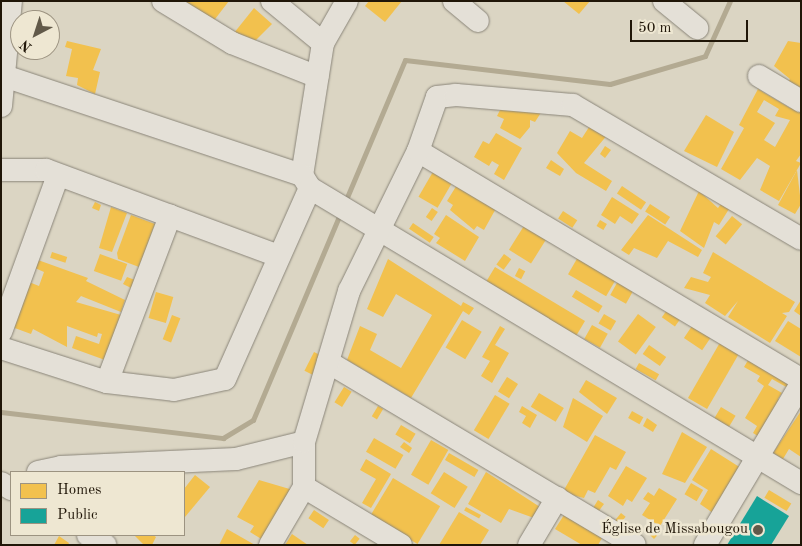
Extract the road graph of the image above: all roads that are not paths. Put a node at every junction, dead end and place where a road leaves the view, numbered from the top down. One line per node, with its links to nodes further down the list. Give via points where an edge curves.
1 (11, 1): 12 (street)
2 (163, 1): 11 (street, via 232,43)
3 (272, 1): 9 (street)
4 (347, 1): 9 (street)
5 (454, 1): 7 (street)
6 (664, 1): 8 (street)
7 (478, 21)
8 (697, 28)
9 (323, 43): 11 (street)
10 (759, 76): 13 (street)
11 (318, 77): 17 (street)
12 (2, 92): 17 (street)
13 (801, 101)
14 (418, 150): 19 (street); 20 (street, via 437,97 456,95 574,105); 25 (street)
15 (1, 170): 16 (street, via 46,170)
16 (58, 175): 18 (street); 22 (street)
17 (306, 181): 19 (street, via 331,204); 21 (street)
18 (170, 216): 21 (street); 26 (street)
19 (372, 228): 24 (street); 29 (street)
20 (801, 239)
21 (279, 256): 26 (street, via 224,380 174,390)
22 (1, 332)
23 (1, 348): 26 (street)
24 (328, 362): 28 (street); 33 (street)
25 (801, 379)
26 (107, 382)
27 (801, 384): 29 (street)
28 (304, 442): 30 (street, via 236,458 61,467); 32 (street)
29 (757, 458): 31 (street); 40 (street)
30 (43, 471)
31 (801, 483)
32 (304, 487): 36 (street); 37 (street)
33 (557, 498): 38 (street); 39 (street)
34 (90, 536): 35 (street)
35 (105, 545)
36 (270, 545)
37 (401, 545)
38 (529, 545)
39 (635, 545)
40 (706, 545)

